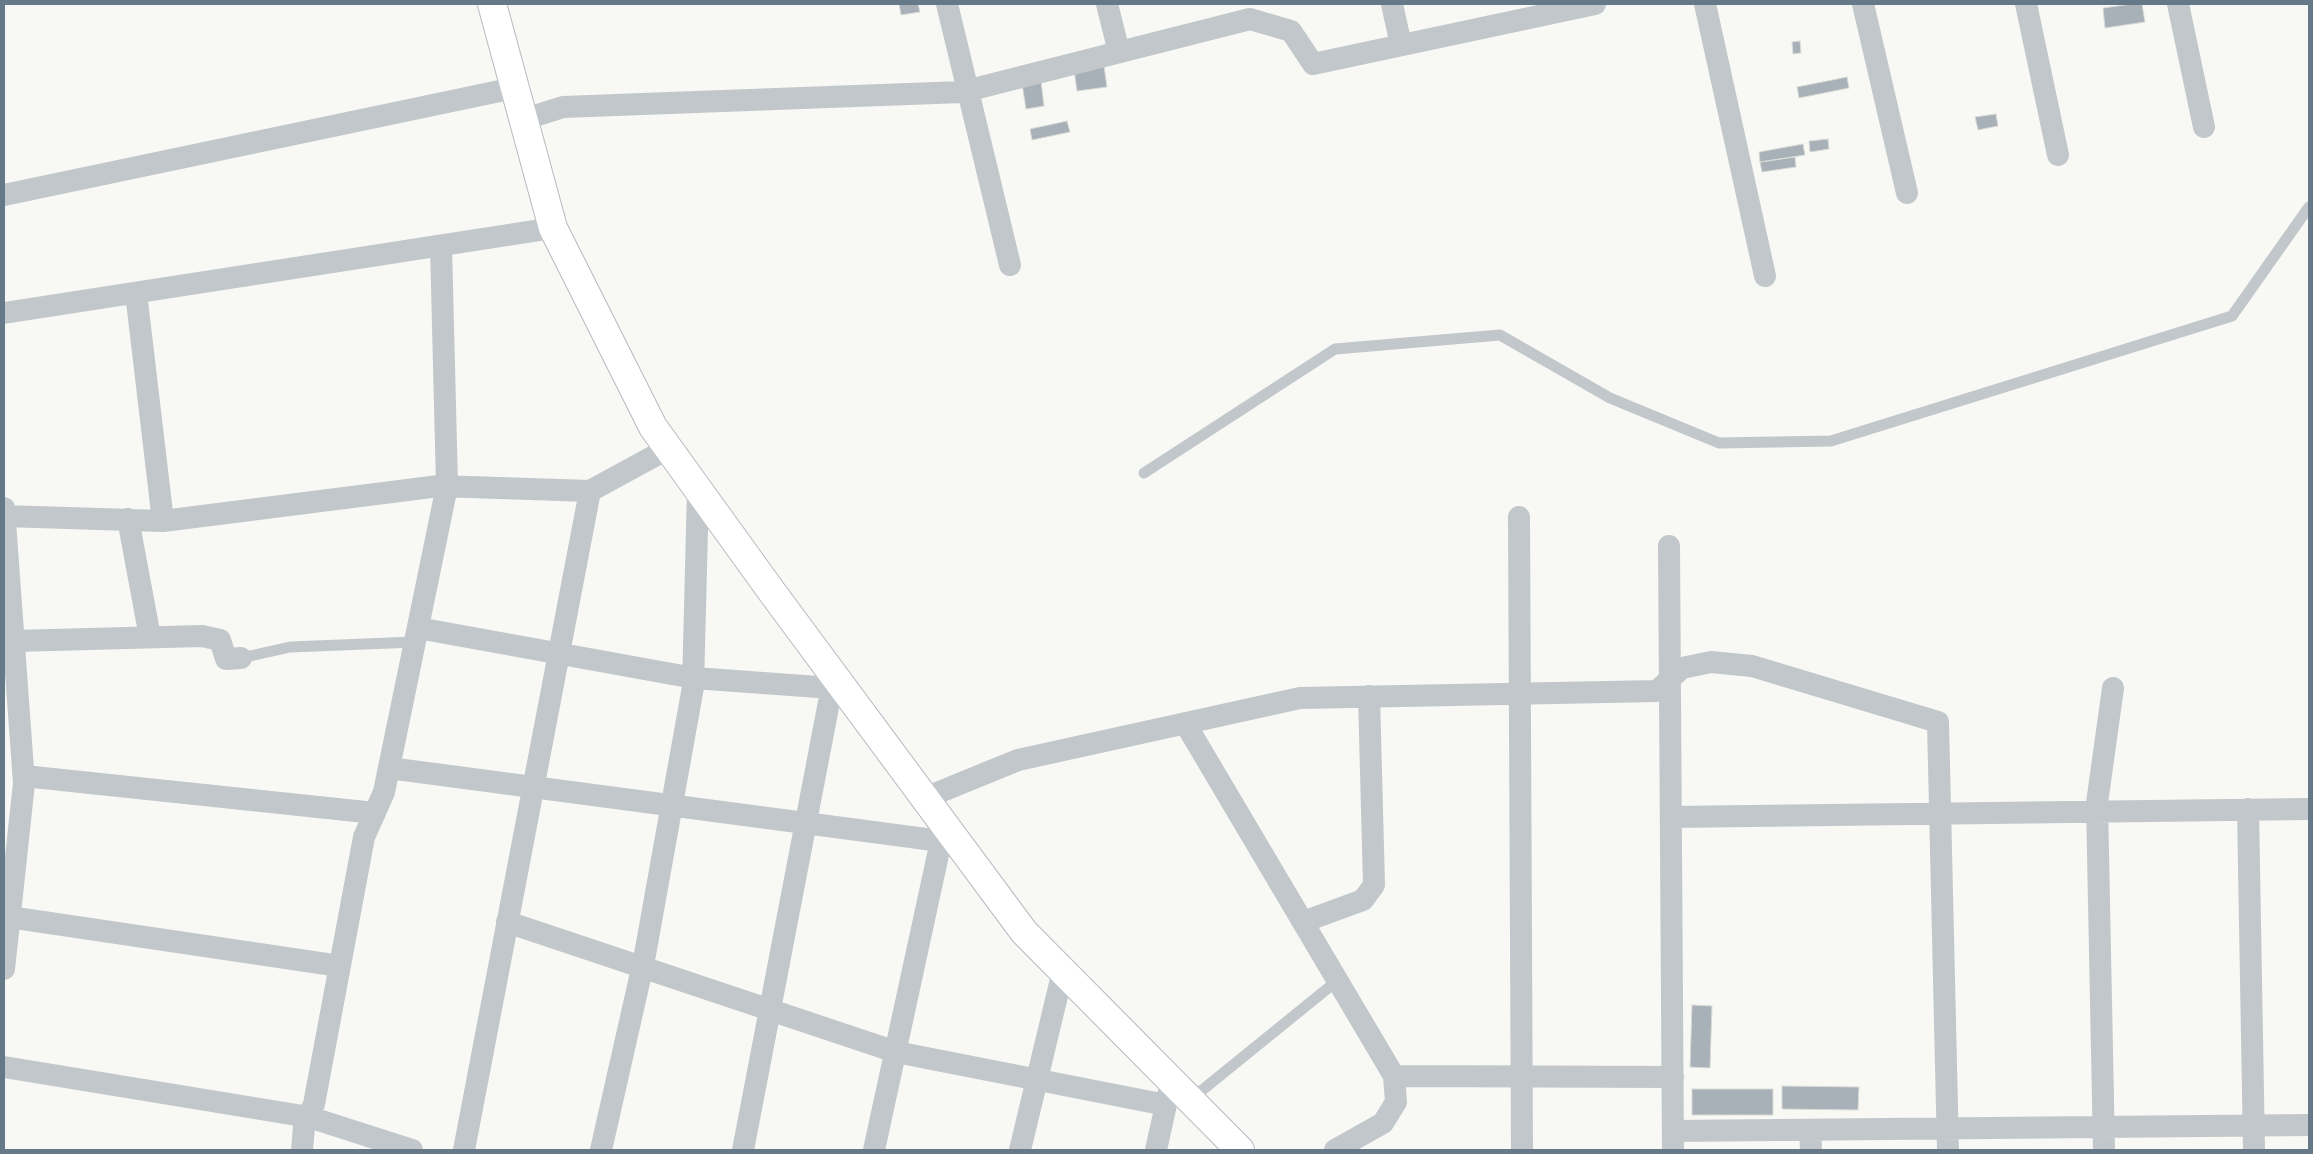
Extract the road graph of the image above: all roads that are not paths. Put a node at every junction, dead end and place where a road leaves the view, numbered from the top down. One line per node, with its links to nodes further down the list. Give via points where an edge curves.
1 (492, 4): 14 (street)
2 (947, 4): 15 (street)
3 (1107, 4): 13 (street)
4 (1392, 4): 12 (street)
5 (1595, 4): 10 (street)
6 (1706, 4): 25 (street)
7 (1863, 4): 19 (street)
8 (2026, 4): 18 (street)
9 (2178, 4): 17 (street)
10 (1556, 8): 12 (street)
11 (1248, 11): 12 (street, via 1291,31 1313,64); 13 (street)
12 (1401, 45)
13 (1119, 52): 15 (street)
14 (514, 88): 16 (street); 20 (street)
15 (968, 90): 16 (street, via 562,107); 24 (street)
16 (522, 120): 22 (street)
17 (2204, 127)
18 (2058, 155)
19 (1907, 193)
20 (4, 195)
21 (2309, 207): 29 (lane, via 2232,316 1831,441 1720,443 1610,398 1500,335 1335,349)
22 (553, 228): 23 (street); 28 (street, via 653,427)
23 (441, 246): 26 (street); 30 (street)
24 (1010, 265)
25 (1765, 276)
26 (136, 293): 27 (street); 37 (street)
27 (4, 313)
28 (669, 448): 31 (street); 32 (street)
29 (1144, 473)
30 (447, 486): 32 (street); 37 (street); 39 (street)
31 (698, 489): 45 (street); 47 (street)
32 (590, 491): 42 (street)
33 (4, 508): 34 (street)
34 (4, 516): 36 (street); 41 (street)
35 (1519, 517): 49 (street)
36 (128, 520): 37 (street); 40 (street)
37 (164, 521)
38 (1669, 546): 46 (street)
39 (416, 635): 42 (street); 43 (lane, via 290,647); 52 (street)
40 (150, 637): 41 (street); 43 (street, via 202,636 220,640 226,659)
41 (14, 641): 44 (street)
42 (558, 653): 45 (street); 54 (street)
43 (241, 658)
44 (10, 678): 53 (street)
45 (694, 678): 47 (street); 56 (street)
46 (1670, 680): 49 (street, via 1657,691); 61 (street, via 1682,668 1711,662 1752,666 1938,722); 62 (street)
47 (833, 682): 55 (street); 63 (street)
48 (2113, 688): 59 (street)
49 (1520, 694): 50 (street); 77 (street)
50 (1369, 696): 51 (street, via 1300,698); 67 (street, via 1374,885 1362,900)
51 (1186, 723): 55 (street, via 1018,760); 67 (street)
52 (389, 768): 54 (street); 60 (street)
53 (24, 776): 60 (street); 65 (street)
54 (533, 787): 56 (street); 66 (street)
55 (925, 798): 64 (street)
56 (672, 805): 63 (street); 69 (street)
57 (2309, 809): 58 (street)
58 (2248, 810): 59 (street); 83 (street)
59 (2097, 811): 61 (street); 84 (street)
60 (375, 813): 68 (street, via 364,837)
61 (1940, 814): 62 (street); 85 (street)
62 (1671, 817): 78 (street)
63 (806, 823): 64 (street); 73 (street)
64 (944, 834): 71 (street, via 1024,932); 74 (street)
65 (9, 917): 68 (street); 70 (street)
66 (507, 922): 69 (street); 90 (street)
67 (1303, 922): 72 (street)
68 (340, 966): 81 (street)
69 (642, 967): 73 (street); 91 (street)
70 (4, 969)
71 (1063, 971): 79 (street); 80 (street)
72 (1338, 980): 76 (street); 80 (lane)
73 (770, 1010): 74 (street); 92 (street)
74 (896, 1052): 79 (street); 93 (street)
75 (4, 1067): 81 (street)
76 (1394, 1076): 77 (street); 97 (street, via 1396,1102 1383,1123)
77 (1522, 1076): 78 (street); 98 (street)
78 (1673, 1077): 87 (street)
79 (1037, 1080): 80 (street); 94 (street)
80 (1176, 1095): 95 (street); 96 (street)
81 (309, 1117): 88 (street, via 304,1127); 89 (street)
82 (2309, 1125): 83 (street)
83 (2254, 1126): 84 (street); 100 (street)
84 (2103, 1127): 85 (street); 99 (street)
85 (1948, 1139): 86 (street)
86 (1810, 1140): 87 (street)
87 (1673, 1141)
88 (302, 1150)
89 (412, 1150)
90 (464, 1150)
91 (601, 1150)
92 (743, 1150)
93 (874, 1150)
94 (1020, 1150)
95 (1156, 1150)
96 (1240, 1150)
97 (1335, 1150)
98 (1522, 1150)
99 (2104, 1150)
100 (2254, 1150)

